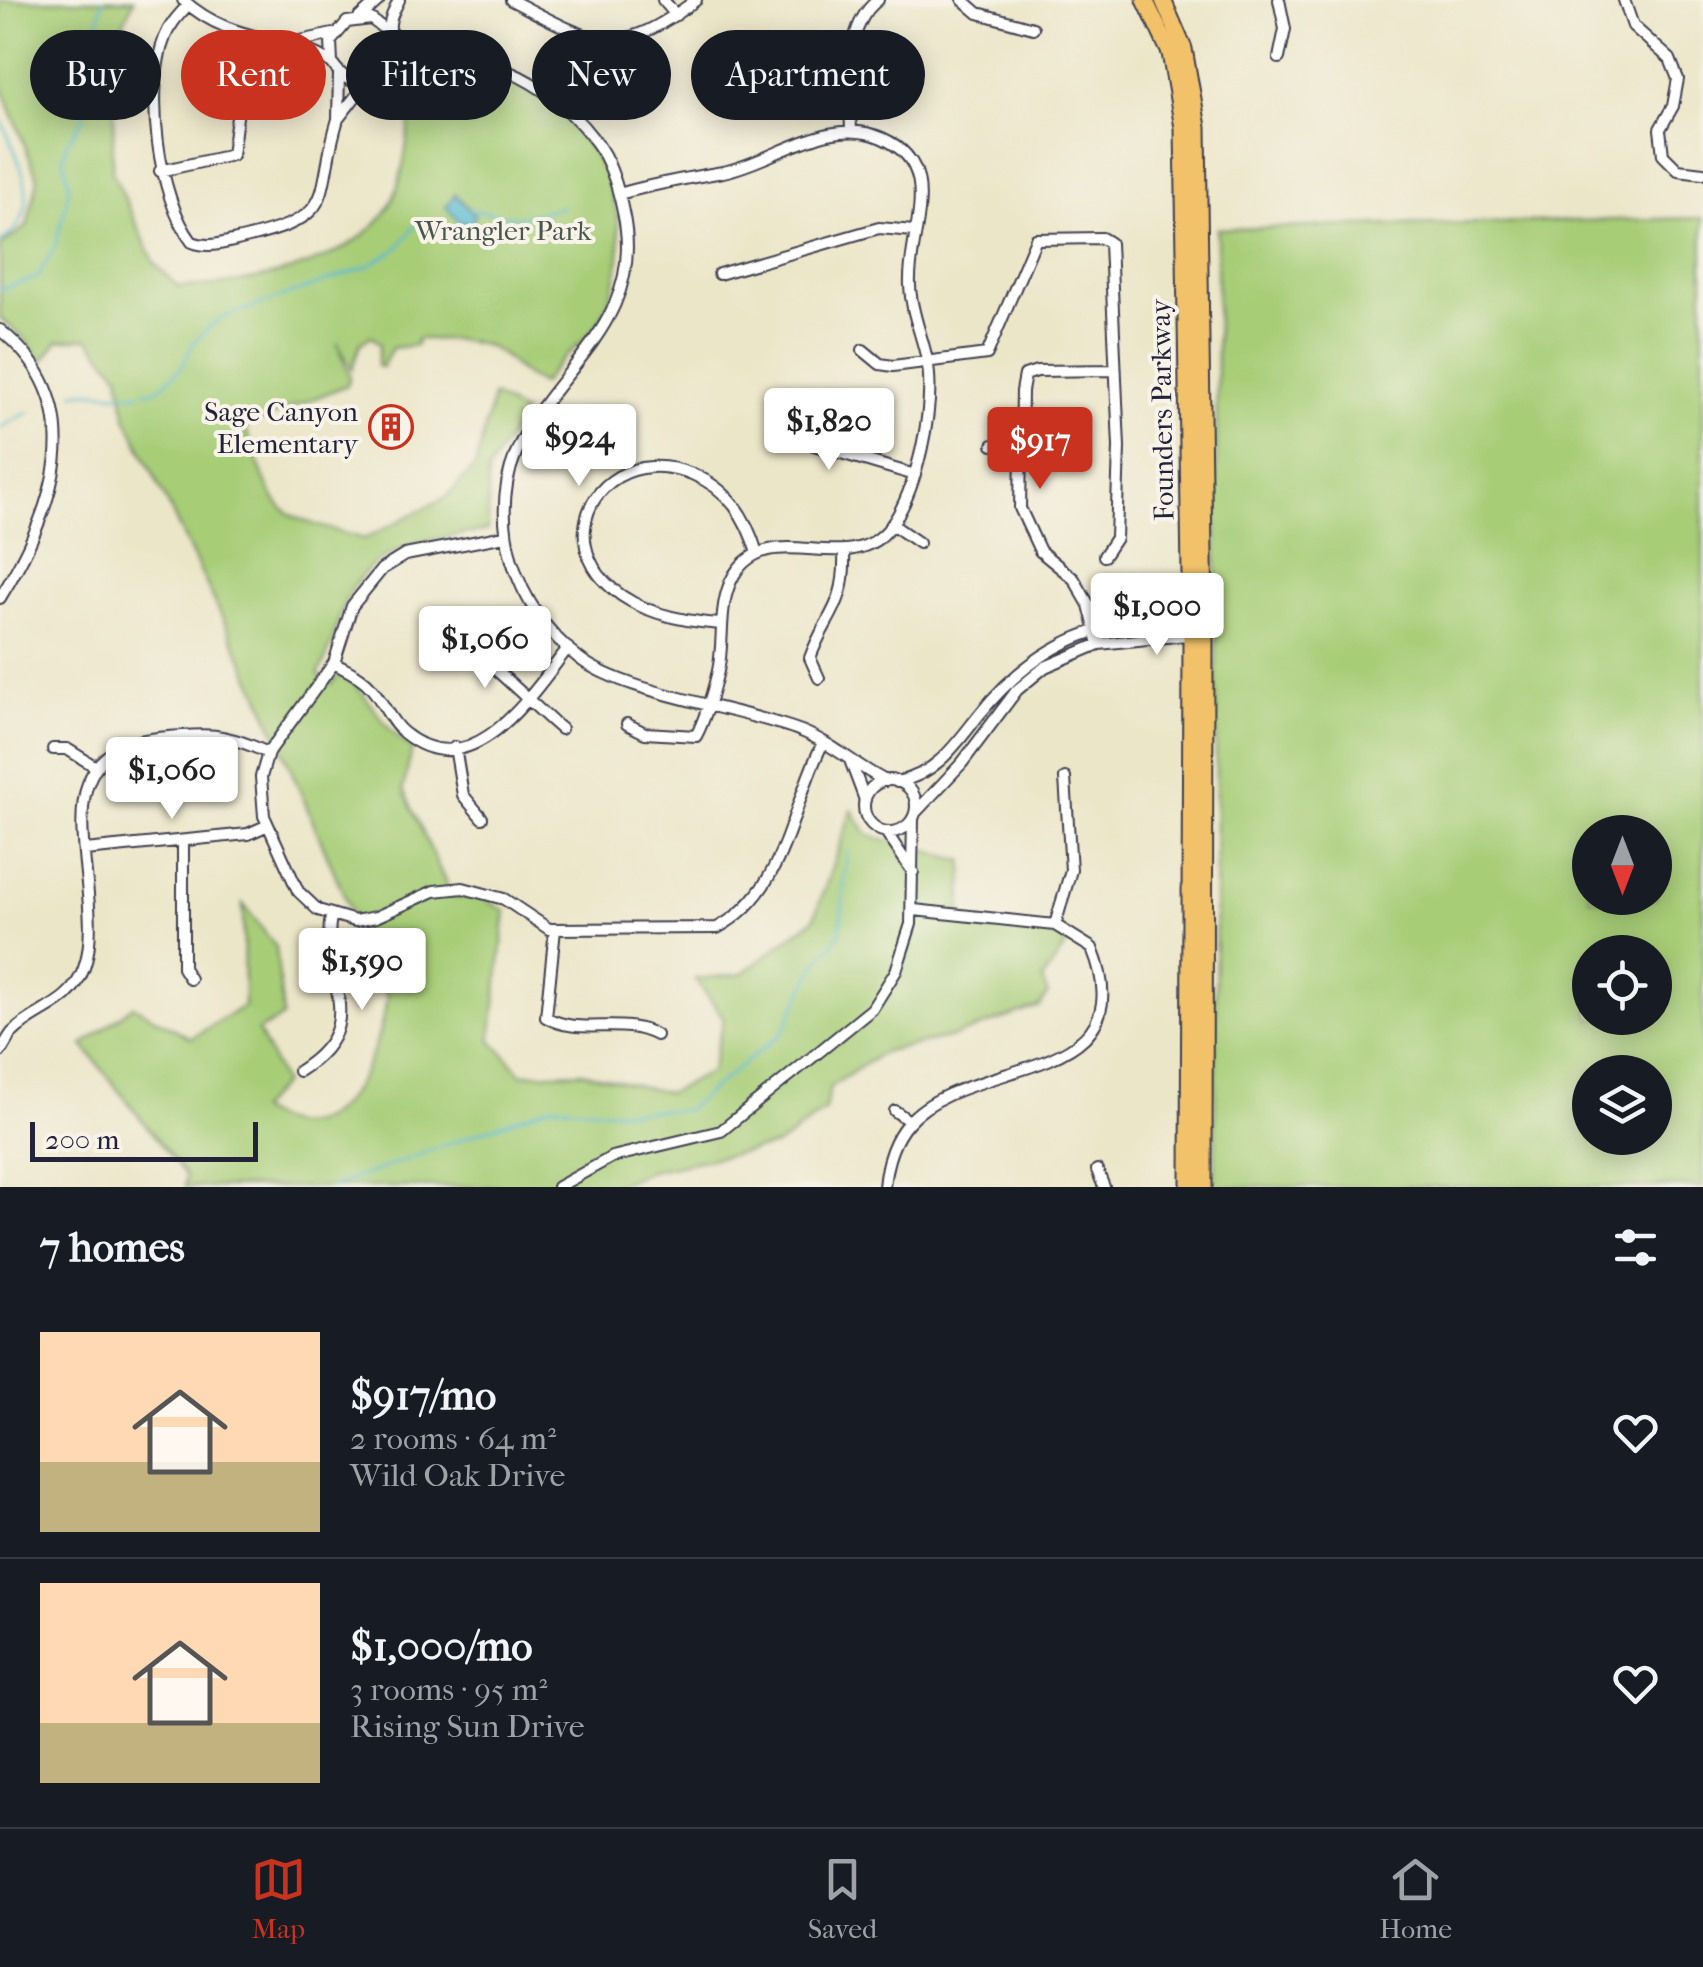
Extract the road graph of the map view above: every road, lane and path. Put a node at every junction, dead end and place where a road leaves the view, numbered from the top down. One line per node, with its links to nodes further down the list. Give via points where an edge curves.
1 (379, 0): 14 (street)
2 (399, 0): 18 (street)
3 (511, 0): 13 (street, via 610,40 649,34)
4 (663, 0): 13 (street)
5 (696, 0): 13 (street)
6 (878, 0): 29 (street, via 866,9 854,43)
7 (962, 0): 15 (street, via 978,12)
8 (1145, 0): 52 (highway, Founders Parkway, via 1170,53 1183,128)
9 (1163, 0): 52 (highway, Founders Parkway, via 1184,49 1198,127)
10 (1279, 0): 21 (street, via 1285,29)
11 (1624, 0): 31 (street, via 1633,26 1670,59 1678,79 1674,106 1660,129 1663,155 1678,170)
12 (185, 2): 16 (street); 30 (street, via 162,43)
13 (676, 14)
14 (358, 18): 17 (street); 19 (street)
15 (1033, 28)
16 (228, 30)
17 (385, 30)
18 (392, 30)
19 (334, 34): 20 (street); 23 (street)
20 (326, 36)
21 (1279, 58)
22 (326, 64): 23 (street)
23 (335, 68): 25 (street); 27 (street)
24 (512, 75): 32 (street, via 553,98 598,144)
25 (346, 77)
26 (346, 108): 27 (street)
27 (338, 119): 30 (street, via 324,195 284,229 211,246 192,242)
28 (237, 120): 30 (street, via 232,156)
29 (851, 130): 32 (street, via 726,171); 33 (street, via 884,138 912,161 924,201)
30 (160, 171)
31 (1703, 173)
32 (619, 194): 44 (street, via 627,228 616,304 593,346 531,418 515,451)
33 (914, 231): 34 (street, via 878,228); 37 (street, via 910,296)
34 (719, 274)
35 (0, 330): 49 (street, via 40,376 58,429 58,459 52,490)
36 (863, 350): 37 (street, via 880,364)
37 (928, 363): 38 (street, via 992,349 1036,238 1102,238 1112,254); 42 (street, via 930,412)
38 (1114, 370): 40 (street, via 1025,376); 48 (street, via 1116,538)
39 (776, 411): 42 (street, via 814,446)
40 (1022, 444): 41 (street); 51 (street, via 1020,508 1027,530 1040,551 1074,579)
41 (993, 445)
42 (915, 475): 43 (street)
43 (893, 525): 45 (street); 47 (street, via 864,548)
44 (505, 536): 55 (street, via 526,599); 56 (street, via 419,551 382,569 352,606)
45 (919, 542)
46 (757, 553): 47 (street, via 786,546); 50 (street, via 737,570); 50 (street, via 734,503 710,481 673,467 641,467 611,481 588,510 584,542 594,574 614,594 685,622)
47 (844, 554): 57 (street, via 838,608 810,658)
48 (1104, 556)
49 (0, 598)
50 (721, 624): 59 (street)
51 (1096, 629): 52 (street); 53 (street); 69 (street, via 1013,676 934,766)
52 (1196, 630): 53 (street); 92 (highway, Founders Parkway); 93 (highway, Founders Parkway)
53 (1099, 644): 71 (street, via 1045,667 1017,690)
54 (466, 647): 58 (street, via 480,652)
55 (568, 648): 58 (street); 59 (street, via 600,672)
56 (334, 664): 63 (street, via 370,686 403,732); 65 (street)
57 (819, 678)
58 (526, 701): 61 (street); 63 (street, via 491,737)
59 (707, 704): 60 (street, via 691,738 644,733); 62 (street)
60 (627, 724)
61 (561, 729)
62 (823, 743): 66 (street); 81 (street, via 774,875 741,916 691,931)
63 (455, 747): 72 (street, via 463,795)
64 (54, 750): 67 (street, via 66,749)
65 (268, 753): 67 (street, via 213,732 126,743); 73 (street, via 260,790)
66 (849, 760): 69 (street); 70 (street)
67 (96, 767): 76 (street, via 84,796)
68 (1065, 778): 80 (street, via 1071,870)
69 (892, 781): 70 (street, via 873,788); 71 (street, via 913,794)
70 (866, 800): 74 (street, via 871,824)
71 (914, 816): 74 (street, via 901,830); 77 (street)
72 (482, 818)
73 (268, 825): 75 (street, via 248,834); 79 (street, via 298,891)
74 (886, 832): 77 (street)
75 (183, 841): 76 (street); 82 (street, via 183,968)
76 (84, 850): 84 (street, via 86,965 67,997 12,1033)
77 (914, 873): 78 (street)
78 (914, 910): 80 (street); 89 (street, via 896,971 872,1009 741,1117 696,1140 612,1157)
79 (331, 916): 81 (street, via 366,920 434,891 463,888 504,899); 85 (street, via 326,947 342,1012 322,1054)
80 (1055, 924): 87 (street, via 1092,948 1105,997 1096,1022 1075,1049 943,1099)
81 (555, 929): 83 (street, via 546,1017 559,1025 639,1026)
82 (190, 979)
83 (656, 1034)
84 (0, 1052)
85 (299, 1071)
86 (895, 1111): 87 (street)
87 (909, 1121): 90 (street, via 893,1148)
88 (1096, 1170): 91 (street)
89 (558, 1187)
90 (884, 1187)
91 (1104, 1187)
92 (1189, 1187)
93 (1204, 1187)

